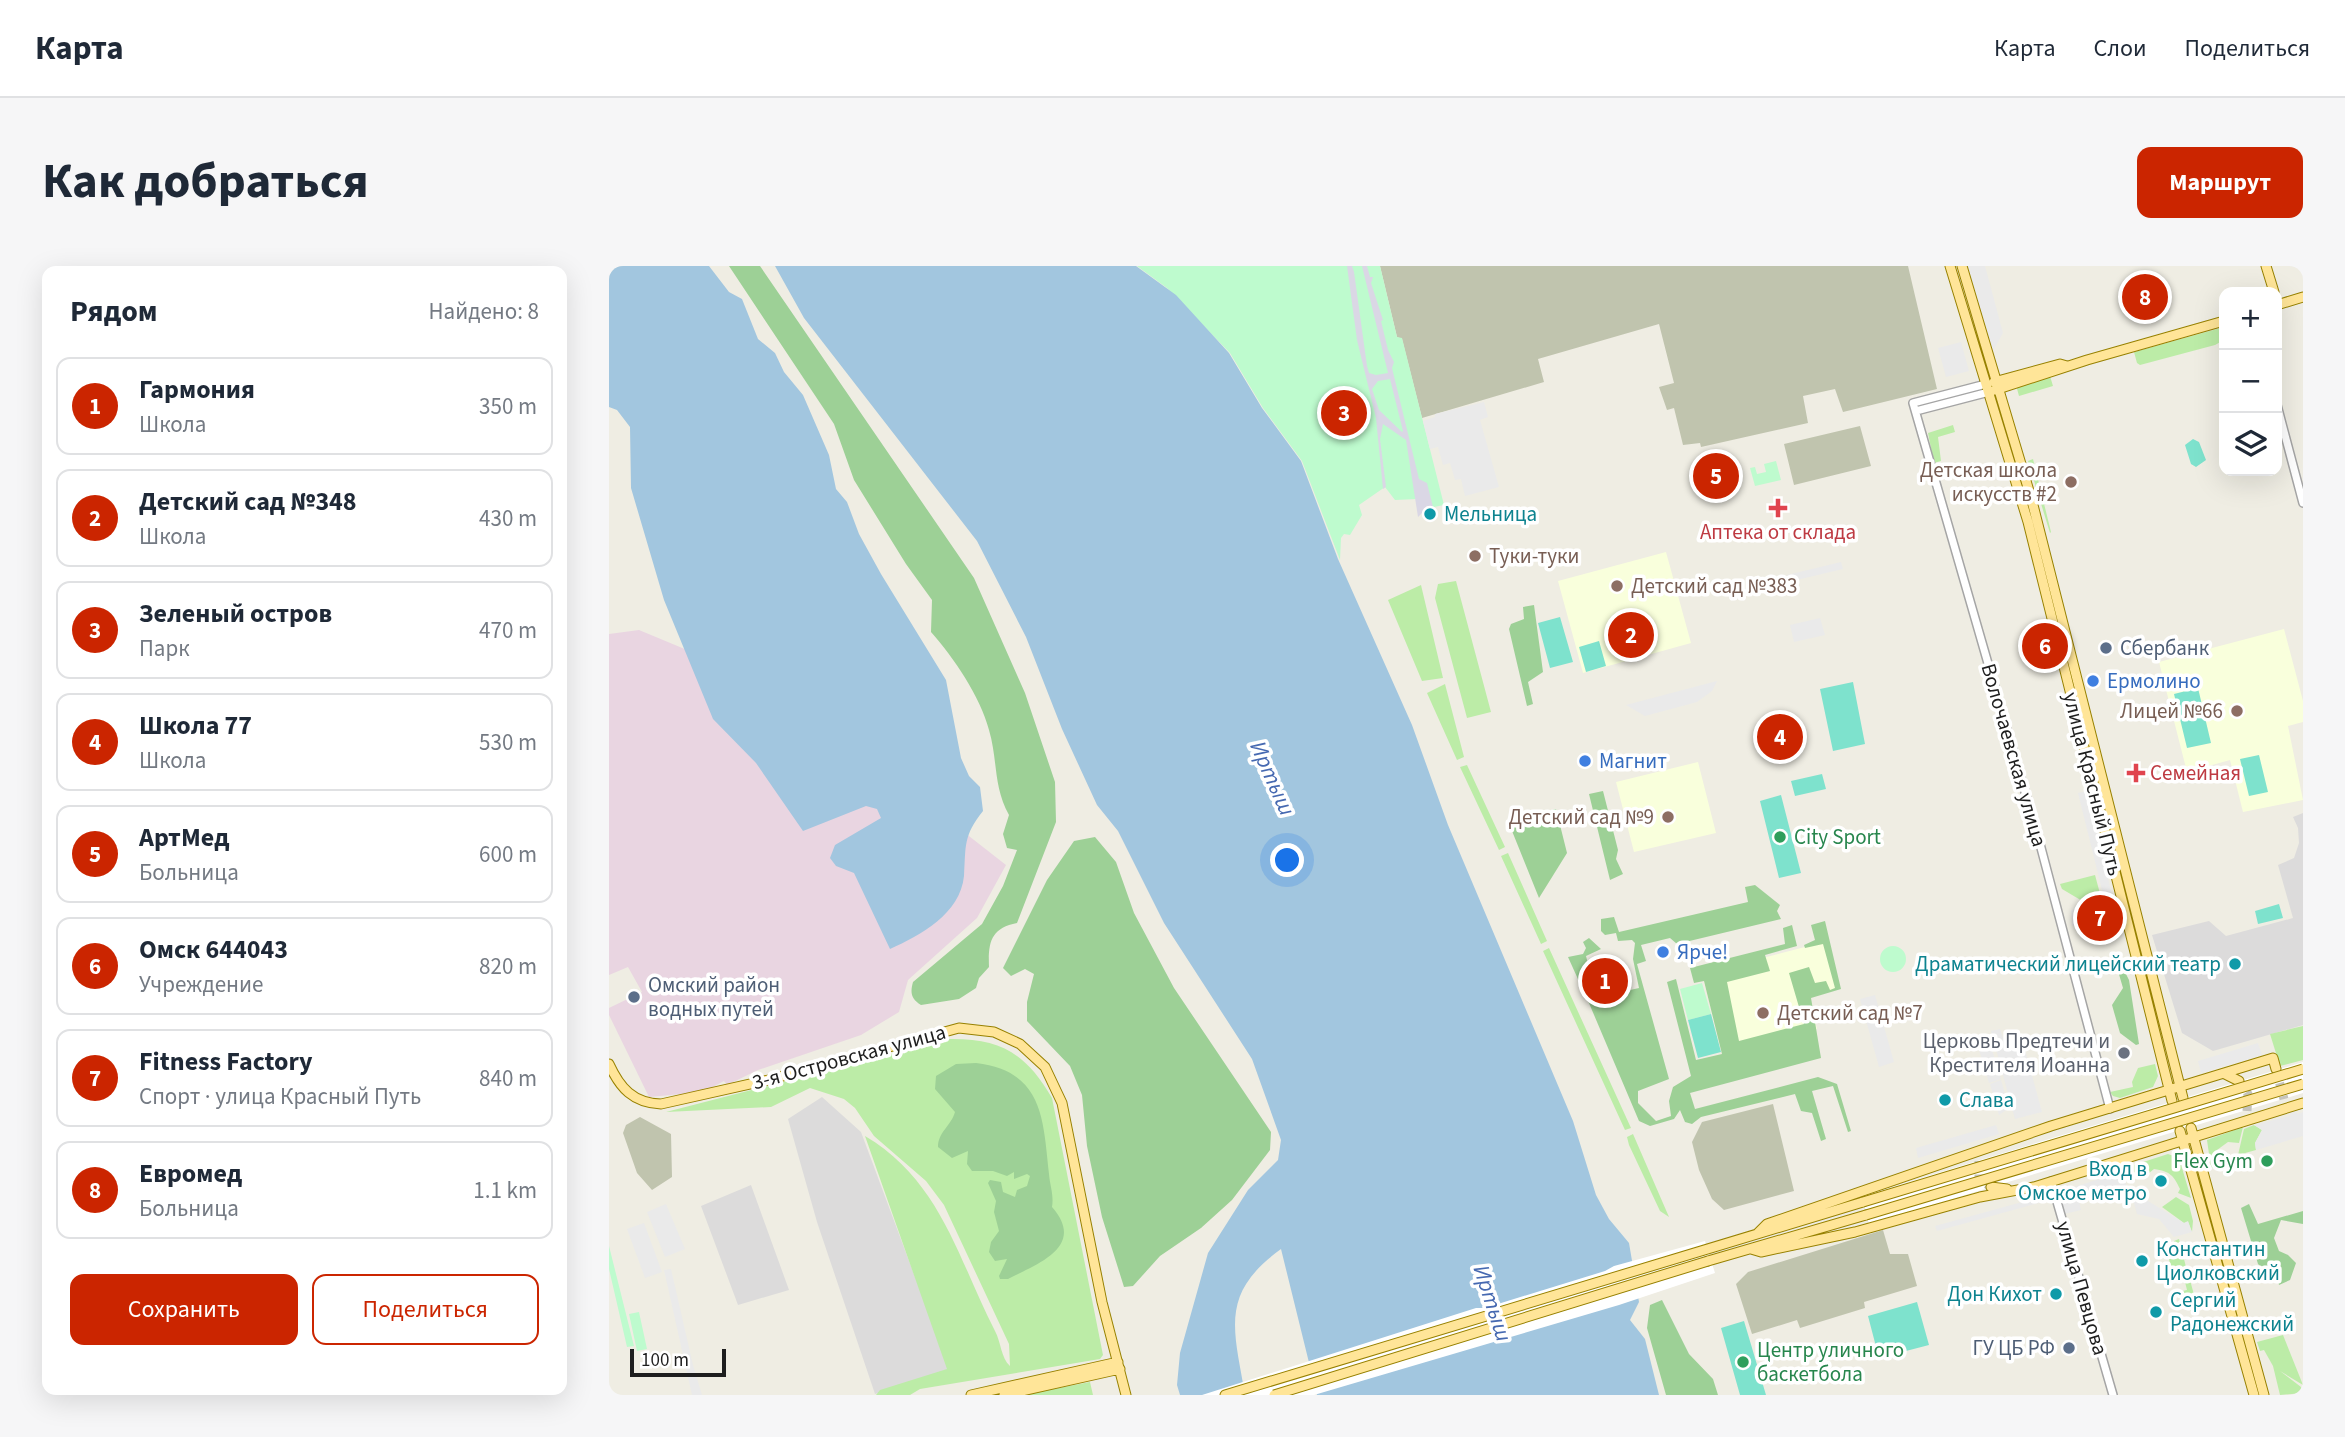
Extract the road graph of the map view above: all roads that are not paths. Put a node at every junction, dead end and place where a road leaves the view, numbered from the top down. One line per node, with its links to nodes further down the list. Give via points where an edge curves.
1 (1950, 266): 8 (main road, улица Красный Путь)
2 (1962, 266): 8 (main road, улица Красный Путь)
3 (2266, 266): 4 (main road)
4 (2272, 287)
5 (2303, 297): 6 (main road)
6 (2282, 303)
7 (2219, 322): 8 (main road)
8 (1993, 386): 11 (main road, улица Красный Путь); 22 (street, Волочаевская улица, via 1915,407)
9 (2279, 413): 10 (street)
10 (2303, 503)
11 (2077, 699): 18 (main road, улица Красный Путь); 19 (main road, улица Красный Путь)
12 (609, 1064): 33 (main road, 3-я Островская улица, via 618,1084 631,1096 661,1104 768,1080 937,1032 978,1029 1020,1044 1045,1067 1062,1103)
13 (2276, 1069): 15 (main road, via 2273,1058)
14 (2303, 1069): 31 (main road, bridge)
15 (2225, 1074): 16 (main road); 18 (main road)
16 (2239, 1081)
17 (2303, 1084): 32 (main road, bridge)
18 (2180, 1088): 19 (main road); 20 (main road, улица Красный Путь)
19 (2171, 1096): 22 (main road)
20 (2183, 1098)
21 (2303, 1103): 24 (main road, via 2286,1103)
22 (2110, 1109): 26 (main road)
23 (2247, 1111): 24 (main road)
24 (2237, 1124): 25 (main road)
25 (2187, 1134): 28 (main road); 40 (main road); 41 (main road)
26 (1990, 1150): 27 (main road); 31 (main road, via 1778,1220)
27 (1979, 1161)
28 (2051, 1181): 30 (main road); 39 (street, улица Певцова)
29 (1991, 1186): 30 (main road)
30 (2016, 1190): 32 (main road, via 1855,1232 1761,1252)
31 (1757, 1234): 37 (main road)
32 (1751, 1249): 38 (main road, bridge)
33 (1119, 1365): 34 (main road); 35 (main road); 36 (main road, 3-я Островская улица)
34 (971, 1395)
35 (1004, 1395)
36 (1126, 1395)
37 (1225, 1395)
38 (1274, 1395)
39 (2113, 1395)
40 (2253, 1395)
41 (2264, 1395)

